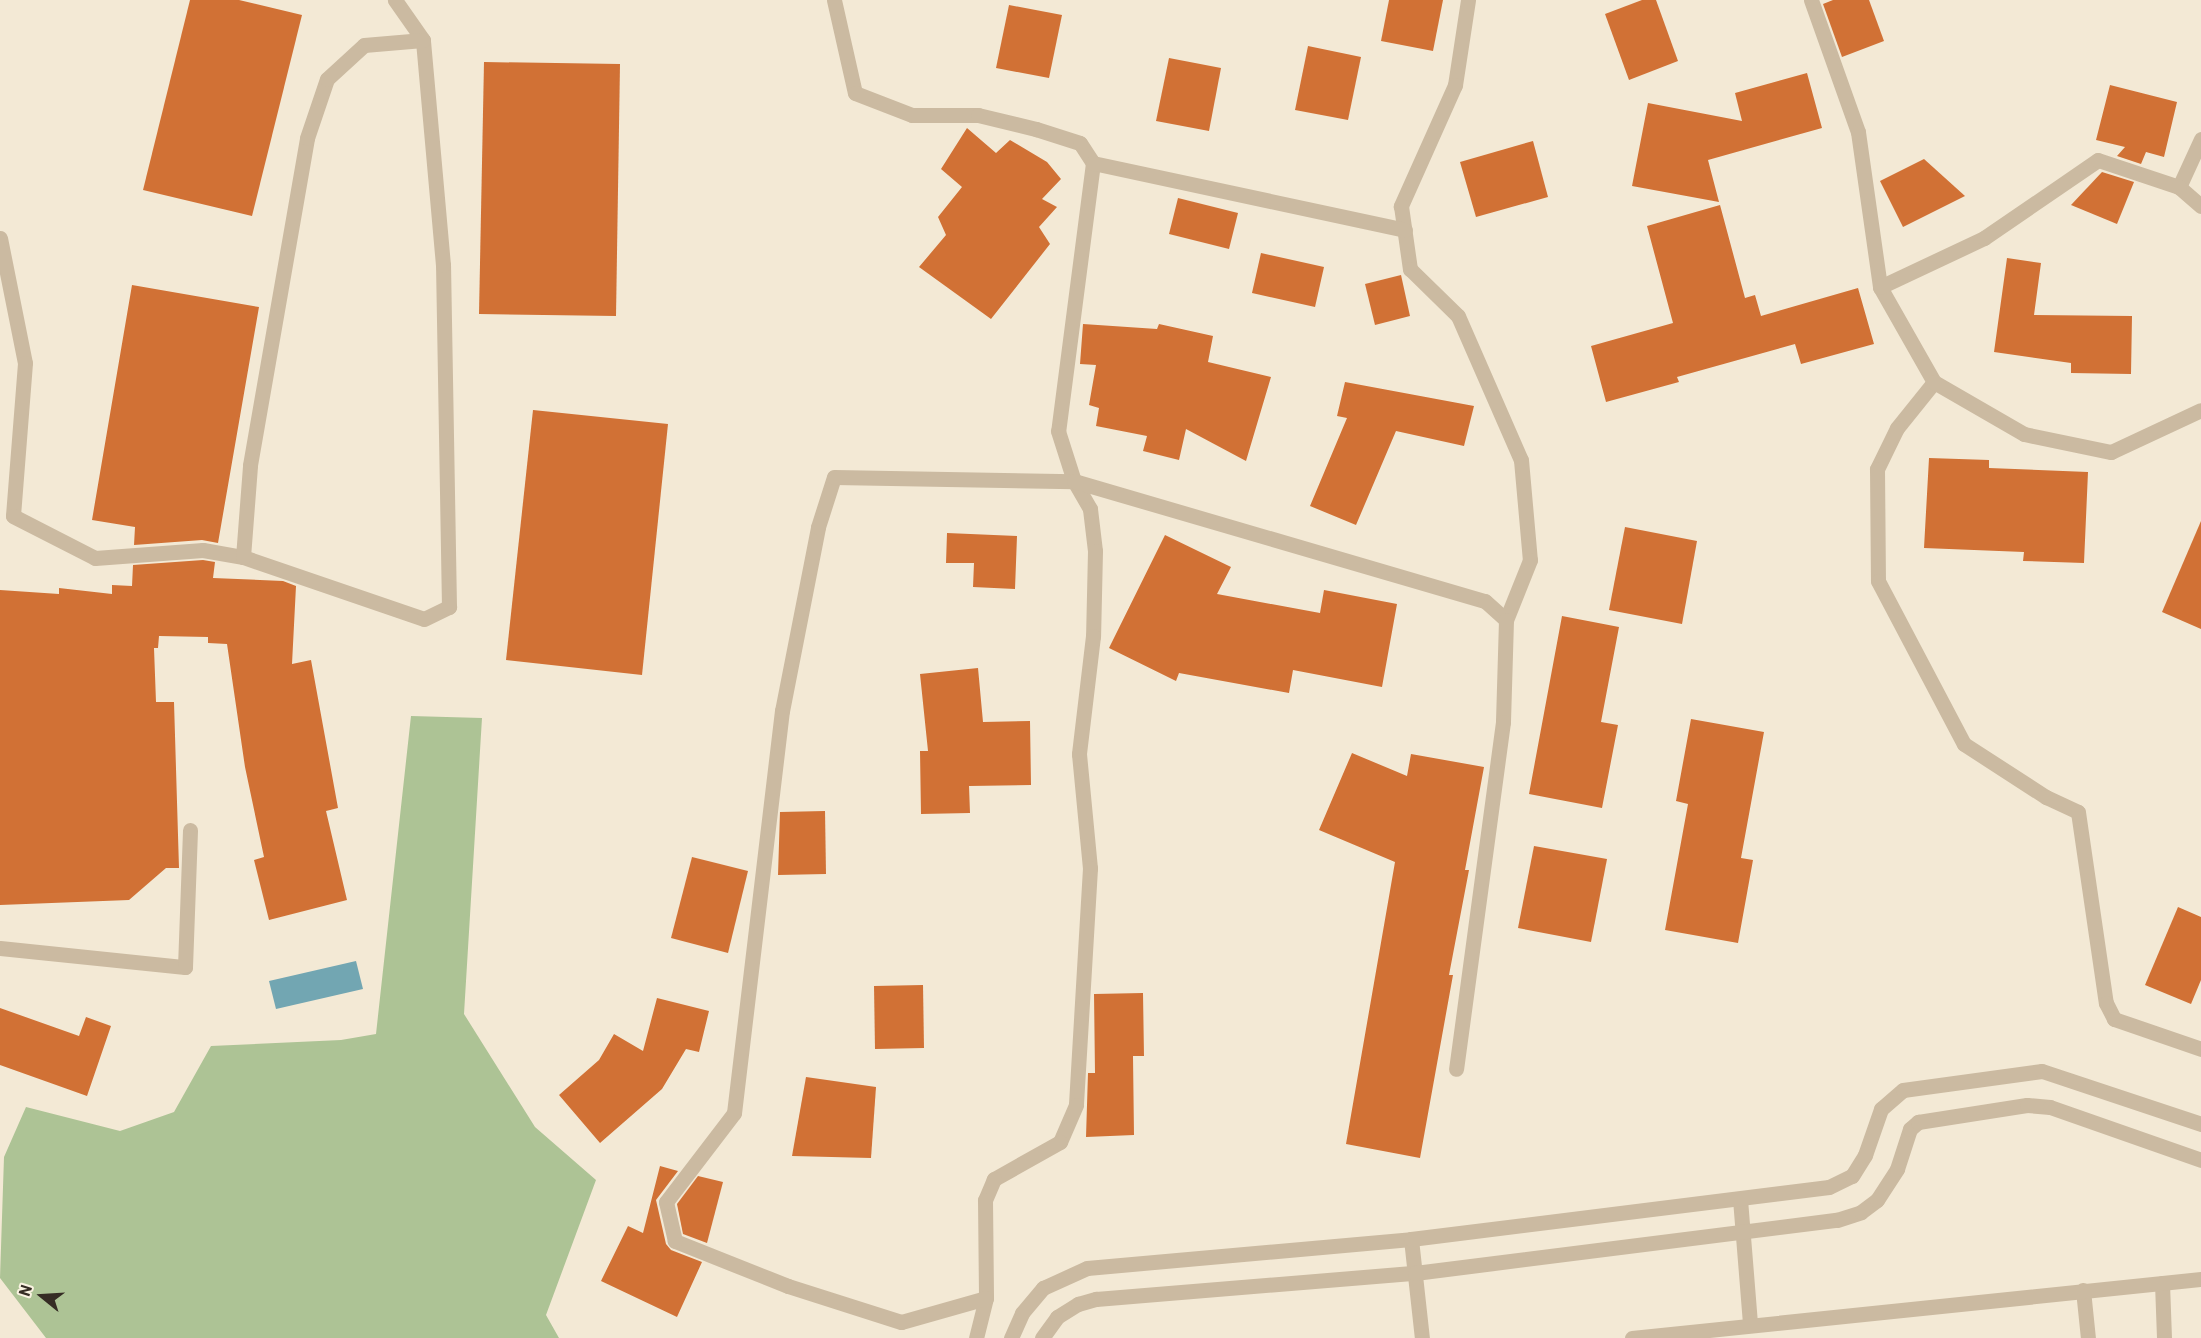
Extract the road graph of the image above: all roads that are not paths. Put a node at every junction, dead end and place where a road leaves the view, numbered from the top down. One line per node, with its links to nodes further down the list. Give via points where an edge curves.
1 (395, 0): 5 (street)
2 (834, 0): 7 (street, via 855,93 912,115 978,115 1036,129 1080,142)
3 (1468, 0): 10 (street, via 1455,85 1401,206)
4 (1811, 0): 12 (street, via 1858,132)
5 (423, 40): 16 (street, via 364,45 327,79 307,138 250,465); 16 (street, via 443,265 452,602 424,620)
6 (2201, 139): 8 (street)
7 (1093, 163): 10 (street); 15 (street, via 1058,430)
8 (2179, 187): 9 (street); 12 (street, via 2098,160 1984,238)
9 (2201, 206)
10 (1405, 231): 17 (street, via 1410,269 1458,316 1521,460 1530,560)
11 (0, 238): 16 (street, via 25,363 13,516 95,558 203,550)
12 (1880, 286): 13 (street)
13 (1935, 382): 14 (street, via 2024,434 2111,452); 20 (street, via 1897,428 1877,470 1878,581 1964,744 2046,797 2078,812 2106,1003 2114,1019)
14 (2201, 410)
15 (1074, 481): 17 (street, via 1485,601); 31 (street, via 1090,509 1095,551 1094,636 1079,754 1090,868 1076,1105 1060,1142 994,1179 985,1200); 31 (street, via 834,477 818,527 782,711 734,1113 666,1202 675,1241 788,1286 901,1322)
16 (243, 557)
17 (1506, 620): 21 (street, via 1503,722)
18 (190, 830): 19 (street, via 185,967)
19 (0, 948)
20 (2201, 1049)
21 (1456, 1069)
22 (2201, 1124): 24 (street, via 2042,1071 1914,1088 1903,1090 1881,1109 1865,1155 1845,1182)
23 (2201, 1160): 25 (street, via 2039,1105 1918,1122 1910,1129 1887,1185 1877,1200 1861,1212 1837,1220)
24 (1740, 1199): 25 (street); 26 (street)
25 (1743, 1232): 27 (street); 32 (street)
26 (1411, 1239): 27 (street); 34 (street, via 1087,1268 1043,1288 1022,1313)
27 (1415, 1273): 35 (street, via 1096,1299 1078,1304 1057,1317); 36 (street)
28 (2201, 1279): 29 (street)
29 (2162, 1283): 30 (street); 39 (street)
30 (2083, 1290): 32 (street); 38 (street)
31 (986, 1298): 33 (street)
32 (1750, 1324): 37 (street)
33 (976, 1338)
34 (1011, 1338)
35 (1042, 1338)
36 (1422, 1338)
37 (1632, 1338)
38 (2088, 1338)
39 (2164, 1338)

